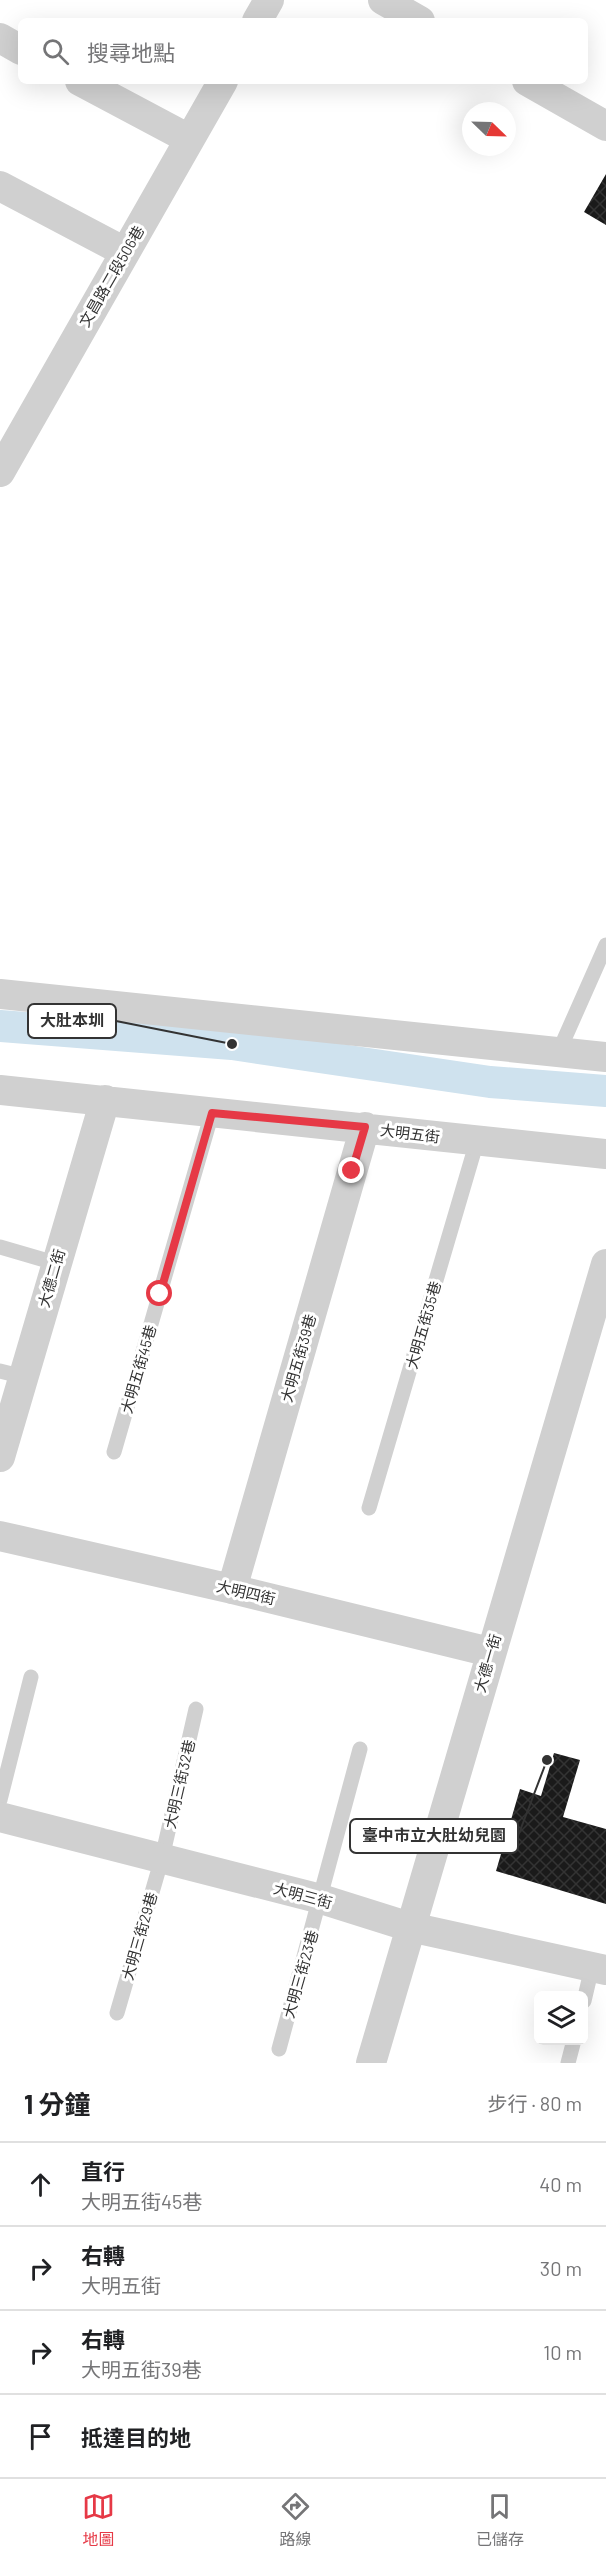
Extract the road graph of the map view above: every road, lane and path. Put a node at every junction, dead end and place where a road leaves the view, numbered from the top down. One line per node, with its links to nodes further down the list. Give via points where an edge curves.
1 (269, 0): 3 (street)
2 (383, 0): 4 (street)
3 (259, 18)
4 (415, 18)
5 (0, 39): 6 (street)
6 (18, 48)
7 (86, 84): 11 (street)
8 (220, 84): 11 (street, 文昌路二段506巷)
9 (532, 84): 10 (street)
10 (606, 126)
11 (189, 139): 13 (street, 文昌路二段506巷)
12 (0, 186): 13 (street)
13 (125, 252): 14 (street, 文昌路二段506巷)
14 (0, 472)
15 (606, 945): 17 (lane)
16 (0, 994): 17 (street)
17 (558, 1051): 18 (street)
18 (606, 1057)
19 (0, 1090): 20 (street, 大明五街)
20 (105, 1100): 21 (street, 大明五街); 26 (street, 大德二街)
21 (212, 1113): 22 (street, 大明五街); 29 (lane, 大明五街45巷)
22 (365, 1127): 23 (street, 大明五街); 33 (street, 大明五街39巷)
23 (477, 1141): 24 (street, 大明五街); 31 (lane, 大明五街35巷)
24 (606, 1154)
25 (0, 1247): 26 (lane)
26 (56, 1263): 28 (street, 大德二街)
27 (606, 1264): 34 (street, 大德一街)
28 (12, 1374): 30 (street, 大德二街)
29 (114, 1452)
30 (0, 1457)
31 (369, 1508)
32 (0, 1536): 33 (street, 大明四街)
33 (232, 1589): 34 (street, 大明四街)
34 (490, 1652): 42 (street, 大德一街)
35 (31, 1677): 38 (lane)
36 (196, 1709): 40 (lane, 大明三街32巷)
37 (360, 1749): 41 (lane, 大明三街23巷)
38 (0, 1800)
39 (0, 1818): 40 (street, 大明三街)
40 (162, 1858): 41 (street, 大明三街); 45 (lane, 大明三街29巷)
41 (321, 1899): 42 (street, 大明三街); 47 (lane, 大明三街23巷)
42 (410, 1927): 43 (street, 大明三街); 48 (street, 大德一街)
43 (599, 1968): 44 (lane)
44 (588, 1992)
45 (117, 2013)
46 (573, 2045): 49 (lane)
47 (279, 2049)
48 (370, 2063)
49 (568, 2063)

